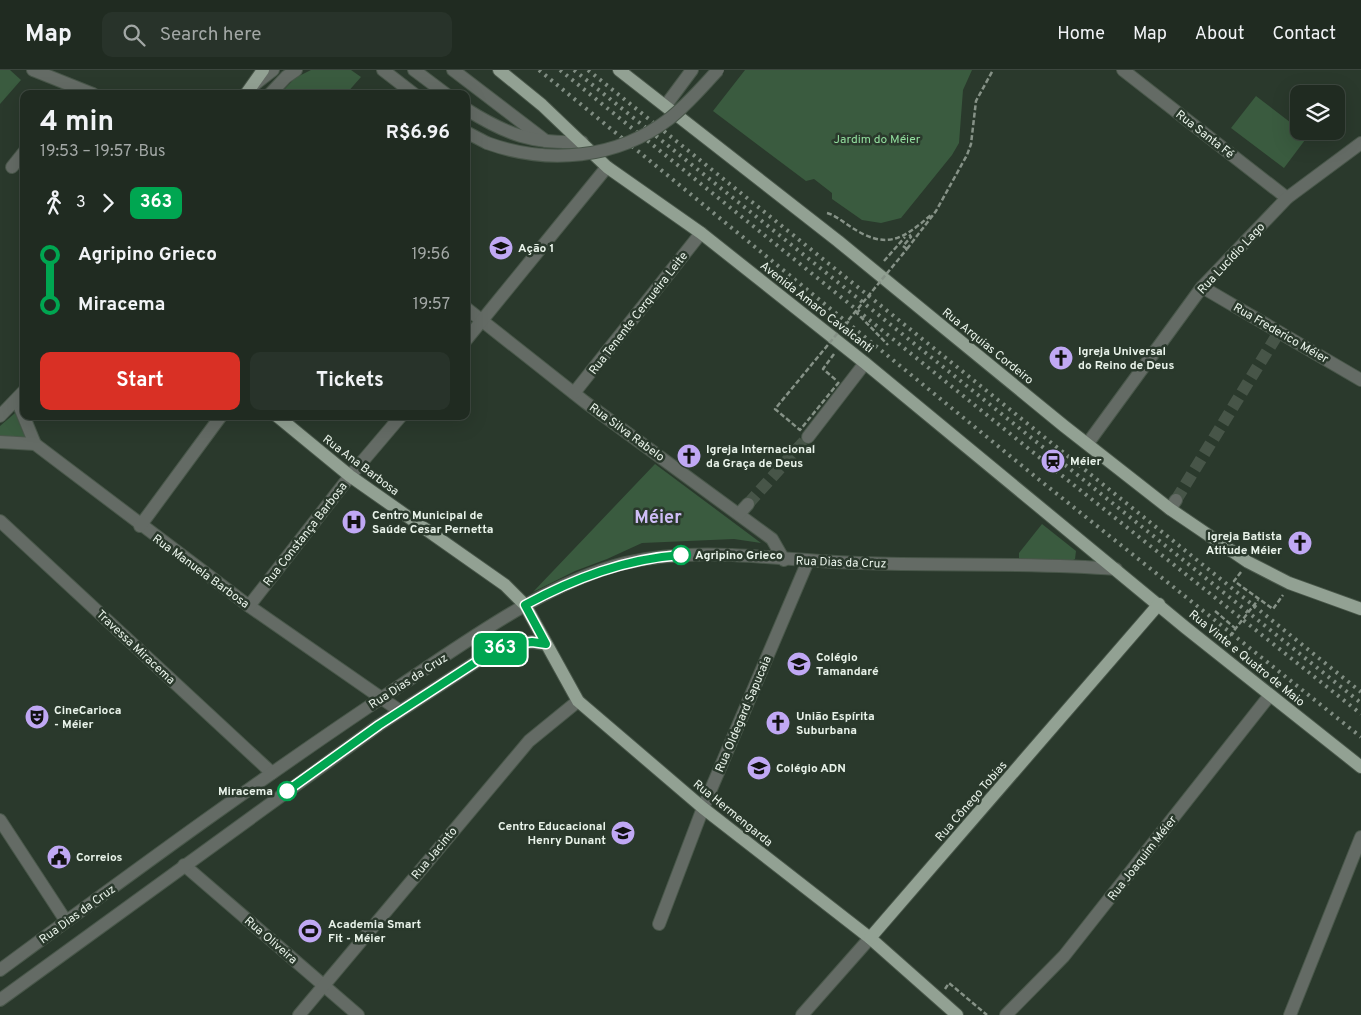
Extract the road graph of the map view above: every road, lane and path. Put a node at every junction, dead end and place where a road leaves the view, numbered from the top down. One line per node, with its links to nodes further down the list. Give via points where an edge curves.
1 (33, 70): 14 (street)
2 (263, 70): 15 (main road)
3 (273, 70): 16 (street)
4 (296, 70): 17 (street)
5 (383, 70): 18 (street)
6 (414, 70): 19 (street)
7 (453, 70): 23 (street)
8 (499, 70): 24 (main road, Avenida Amaro Cavalcanti)
9 (619, 70): 20 (main road, Rua Arquias Cordeiro)
10 (692, 70): 20 (street)
11 (718, 70): 22 (street, bridge, via 668,120 644,135 602,152 544,156 510,151)
12 (993, 70): 30 (path, via 976,101 967,155)
13 (1123, 70): 29 (street, Rua Santa Fé)
14 (72, 90)
15 (249, 90)
16 (250, 90)
17 (274, 90)
18 (409, 90)
19 (441, 90)
20 (666, 105): 35 (main road, Rua Arquias Cordeiro)
21 (470, 112): 23 (street, via 489,124 525,139)
22 (470, 134)
23 (546, 141): 24 (street)
24 (582, 142): 28 (main road, Avenida Amaro Cavalcanti)
25 (1361, 144): 29 (street, Rua Lucídio Lago)
26 (20, 157): 27 (street)
27 (12, 167)
28 (607, 167): 32 (main road, Avenida Amaro Cavalcanti); 39 (street)
29 (1287, 198): 36 (street, Rua Lucídio Lago)
30 (936, 211): 33 (path); 34 (path)
31 (823, 212): 33 (path, via 875,239 896,240)
32 (701, 233): 41 (main road, Avenida Amaro Cavalcanti); 45 (street, Rua Tenente Cerqueira Leite)
33 (907, 235): 34 (path, via 911,237 903,246); 35 (path)
34 (907, 249): 38 (path, bridge)
35 (874, 271): 55 (main road, Rua Arquias Cordeiro)
36 (1202, 287): 44 (street, Rua Frederico Méier); 55 (street, Rua Lucídio Lago)
37 (470, 311): 39 (street, Rua Silva Rabelo)
38 (855, 312): 41 (path, bridge, via 776,409 800,430 839,382 824,369); 42 (path)
39 (483, 320): 40 (street); 45 (street, Rua Silva Rabelo)
40 (470, 335)
41 (841, 345): 43 (main road, Avenida Amaro Cavalcanti)
42 (888, 345)
43 (865, 363): 52 (street); 61 (main road, Avenida Amaro Cavalcanti)
44 (1361, 380)
45 (574, 393): 59 (street, Rua Silva Rabelo, via 744,509 772,539)
46 (20, 396): 47 (street)
47 (0, 416)
48 (28, 420): 54 (street)
49 (217, 420): 58 (street)
50 (282, 420): 56 (main road, Rua Ana Barbosa)
51 (398, 420): 56 (street, Rua Constança Barbosa)
52 (808, 437)
53 (0, 443): 54 (street)
54 (35, 444): 58 (street, Rua Manuela Barbosa)
55 (1088, 444): 68 (main road, Rua Arquias Cordeiro, via 1248,562 1289,583)
56 (350, 476): 65 (main road, Rua Ana Barbosa, via 505,585); 66 (street, Rua Constança Barbosa)
57 (0, 521): 78 (street, Travessa Miracema)
58 (140, 526): 66 (street, Rua Manuela Barbosa)
59 (784, 560): 60 (street, Rua Dias da Cruz); 65 (street, Rua Dias da Cruz, via 686,554 656,556 598,571)
60 (808, 561): 61 (street, Rua Dias da Cruz, via 1079,566); 79 (street, Rua Oldegard Sapucaia)
61 (1116, 570): 64 (main road, Rua Vinte e Quatro de Maio)
62 (1234, 581): 63 (path)
63 (1258, 600): 67 (path); 70 (path, bridge)
64 (1158, 604): 73 (main road, Rua Vinte e Quatro de Maio); 85 (main road, Rua Cônego Tobias)
65 (525, 605): 72 (main road, Rua Hermengarda); 74 (street, Rua Dias da Cruz)
66 (249, 606): 74 (street, Rua Manuela Barbosa)
67 (1273, 609)
68 (1361, 609)
69 (1215, 611): 70 (path)
70 (1236, 629): 71 (path, bridge)
71 (1225, 642)
72 (546, 644): 75 (main road, Rua Hermengarda); 76 (street, Rua Dias da Cruz, via 508,645)
73 (1270, 695): 77 (main road, Rua Vinte e Quatro de Maio); 95 (street, Rua Joaquim Méier, via 1064,956)
74 (380, 699): 76 (street, Rua Manuela Barbosa); 78 (street, Rua Dias da Cruz)
75 (578, 701): 79 (main road, Rua Hermengarda); 88 (street, Rua Jacinto, via 529,741)
76 (400, 711): 82 (street, Rua Dias da Cruz)
77 (1361, 767)
78 (272, 774): 83 (street, Rua Dias da Cruz)
79 (703, 808): 84 (street, Rua Oldegard Sapucaia); 85 (main road, Rua Hermengarda)
80 (0, 820): 83 (street)
81 (1361, 837): 96 (street)
82 (184, 865): 88 (street, Rua Oliveira); 89 (street, Rua Dias da Cruz)
83 (66, 921): 86 (street, Rua Dias da Cruz)
84 (659, 924)
85 (870, 938): 92 (street, Rua Cônego Tobias); 93 (main road, Rua Hermengarda)
86 (0, 970)
87 (949, 983): 94 (path)
88 (322, 986): 90 (street, Rua Jacinto); 91 (street, Rua Oliveira)
89 (0, 1000)
90 (299, 1015)
91 (358, 1015)
92 (802, 1015)
93 (957, 1015)
94 (987, 1015)
95 (1006, 1015)
96 (1290, 1015)

